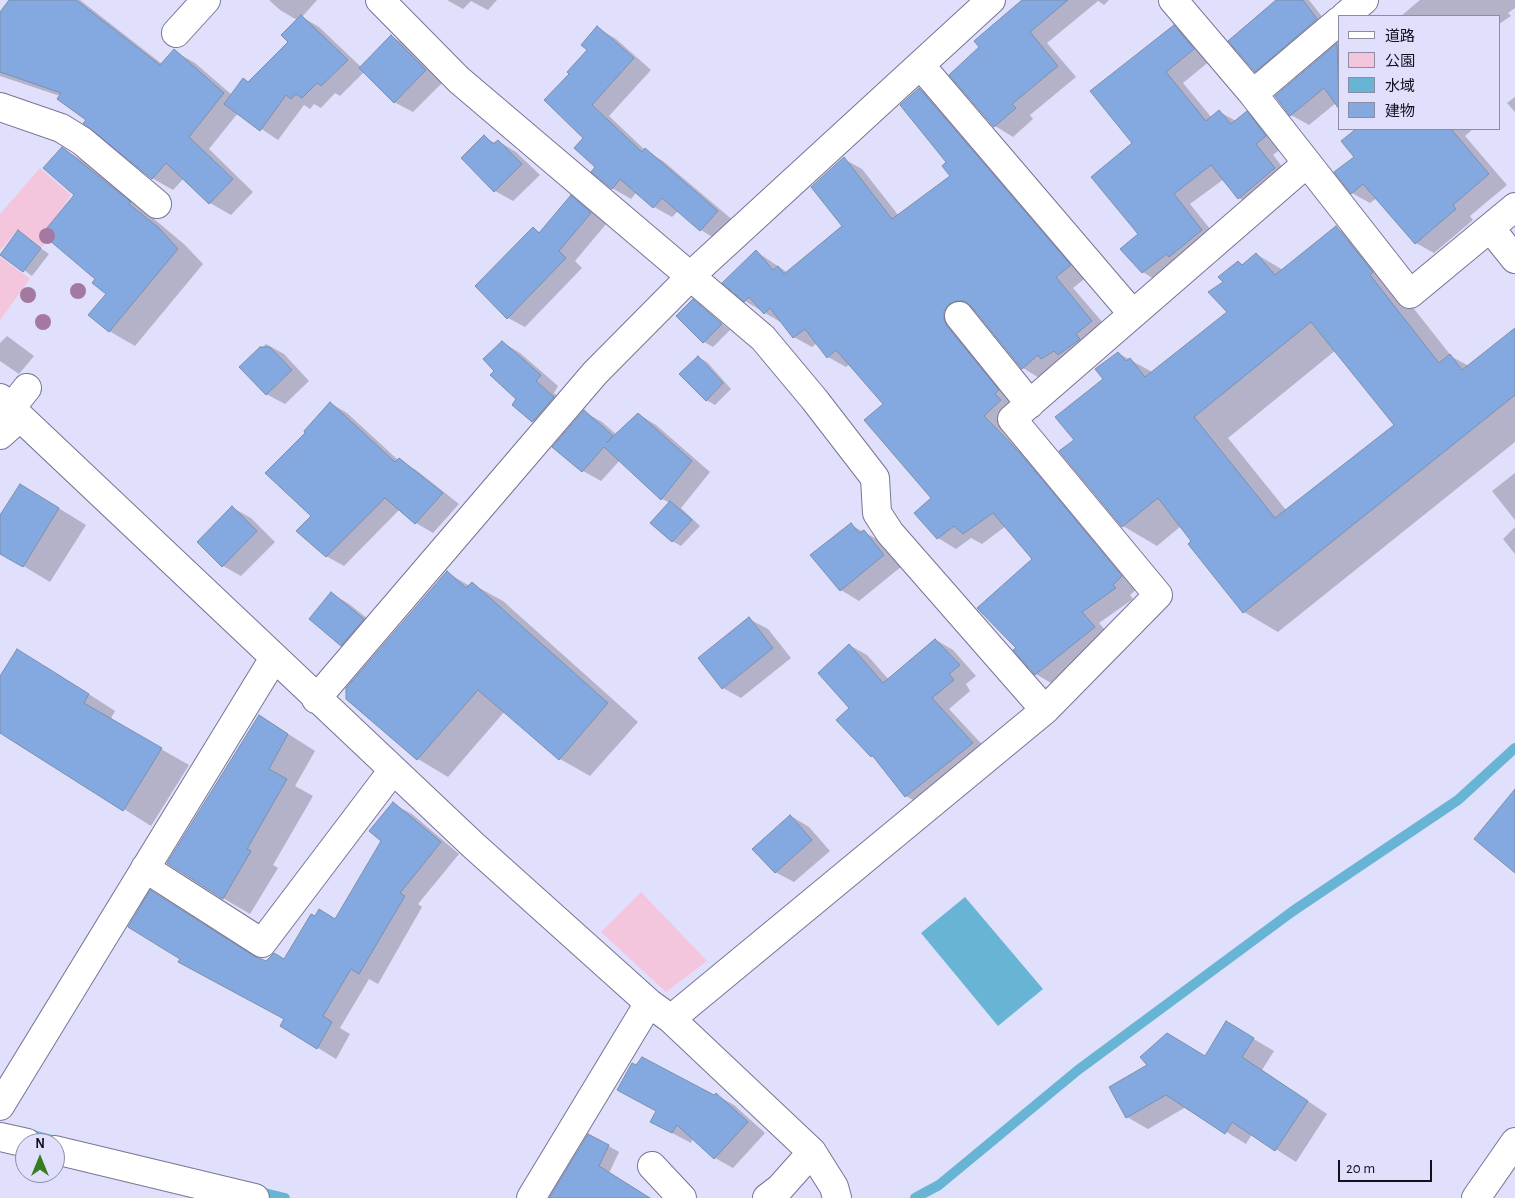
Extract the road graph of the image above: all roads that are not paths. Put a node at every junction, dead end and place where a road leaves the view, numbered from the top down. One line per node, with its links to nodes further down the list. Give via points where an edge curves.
1 (206, 0): 8 (street)
2 (380, 0): 17 (street, via 459,80)
3 (991, 0): 9 (street)
4 (1173, 0): 10 (street)
5 (1364, 0): 6 (street)
6 (1346, 15)
7 (1338, 22): 10 (street)
8 (176, 33)
9 (921, 66): 17 (street); 18 (street)
10 (1253, 94): 12 (street)
11 (0, 107): 13 (street, via 68,132)
12 (1306, 164): 15 (street, via 1410,294); 18 (street)
13 (157, 204)
14 (1515, 208): 15 (street)
15 (1490, 228): 16 (street)
16 (1515, 259)
17 (691, 276): 23 (street, via 595,373); 24 (street, via 763,338 814,398 875,478 877,513 890,534)
18 (1132, 313): 20 (street)
19 (959, 316): 20 (street)
20 (1030, 404): 24 (street, via 1012,419 1158,596)
21 (12, 409): 22 (street)
22 (274, 658): 23 (street); 26 (street)
23 (316, 699): 25 (street)
24 (1045, 710): 27 (street)
25 (393, 770): 26 (street, via 262,943); 27 (street)
26 (145, 868): 28 (street)
27 (660, 1011): 33 (street); 36 (street)
28 (0, 1106)
29 (0, 1137): 30 (street)
30 (15, 1140)
31 (1515, 1142): 40 (street)
32 (65, 1152): 35 (street)
33 (812, 1152): 38 (street); 39 (street, via 834,1187)
34 (652, 1166): 37 (street)
35 (255, 1198)
36 (531, 1198)
37 (682, 1198)
38 (767, 1198)
39 (837, 1198)
40 (1476, 1198)

